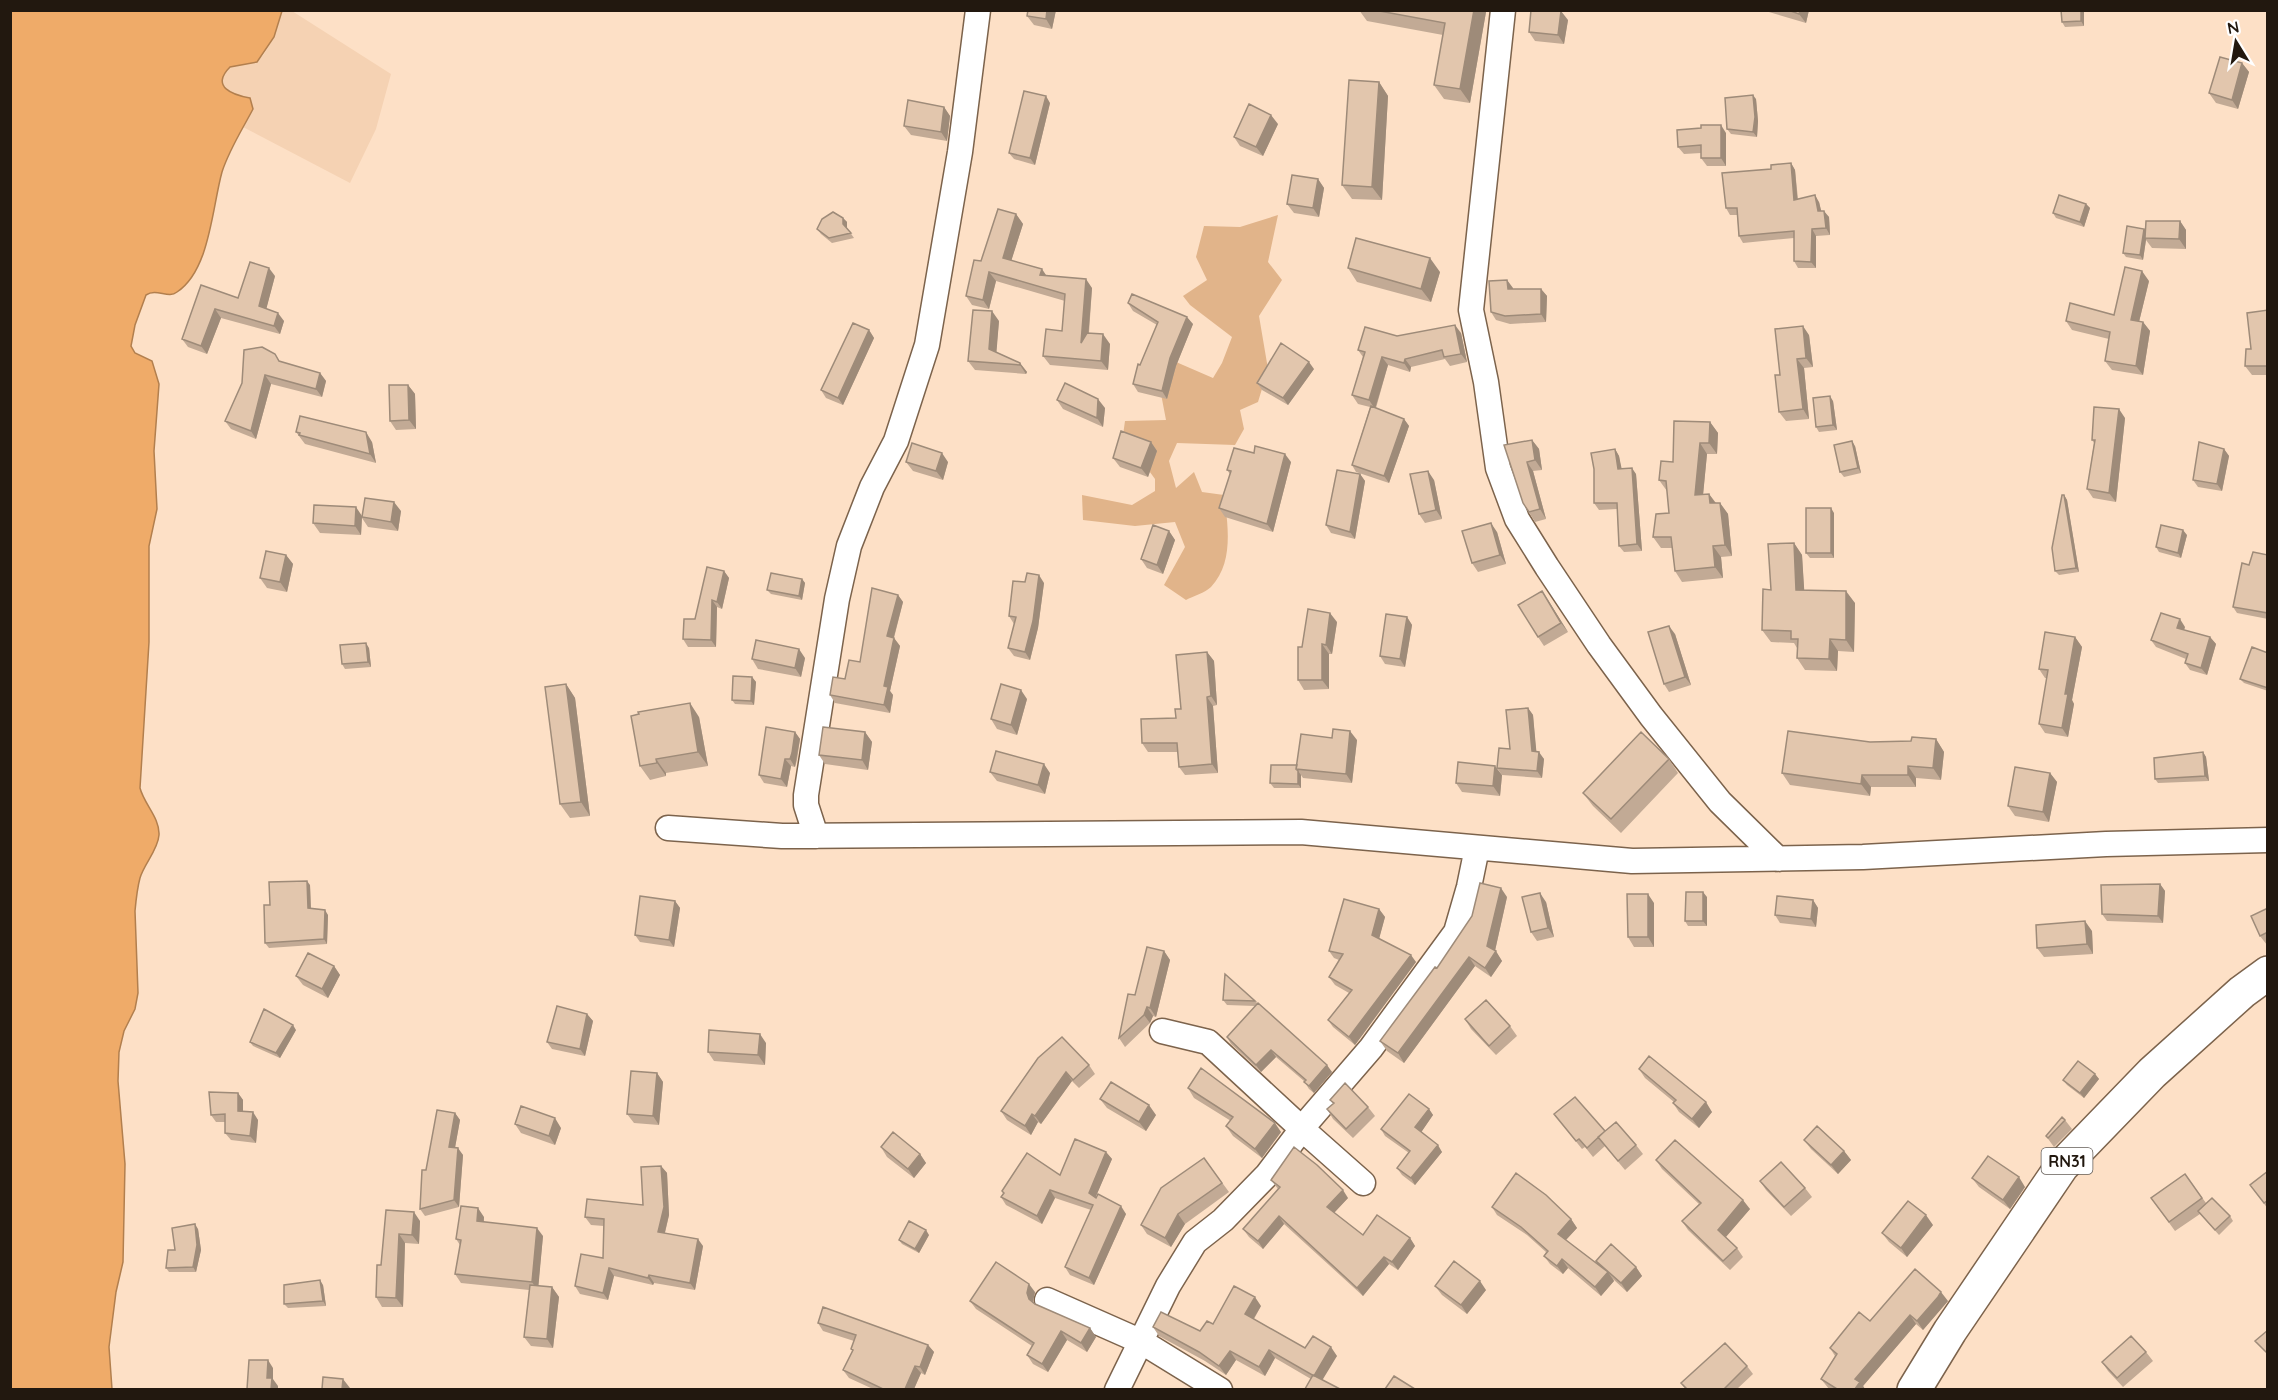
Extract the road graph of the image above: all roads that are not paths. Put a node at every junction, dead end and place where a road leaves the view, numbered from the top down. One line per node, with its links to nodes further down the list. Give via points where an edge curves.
1 (978, 10): 4 (street, via 960,152 927,345 896,441 872,487 849,546 837,599 806,795)
2 (1503, 10): 7 (street, via 1471,310 1498,468 1517,519 1599,645 1720,802)
3 (668, 828): 4 (street)
4 (816, 836): 6 (street, via 1301,832)
5 (2268, 840): 7 (street)
6 (1477, 848): 7 (street, via 1632,861); 10 (street, via 1456,932 1371,1048)
7 (1778, 859)
8 (2268, 973): 16 (main road, RN31, via 2152,1073 2062,1166)
9 (1162, 1031): 10 (street, via 1208,1042)
10 (1302, 1129): 11 (street); 13 (street, via 1267,1175 1195,1242 1168,1286)
11 (1363, 1183)
12 (1047, 1300): 13 (street)
13 (1142, 1342): 14 (street); 15 (street)
14 (1117, 1389)
15 (1220, 1389)
16 (1914, 1389)

